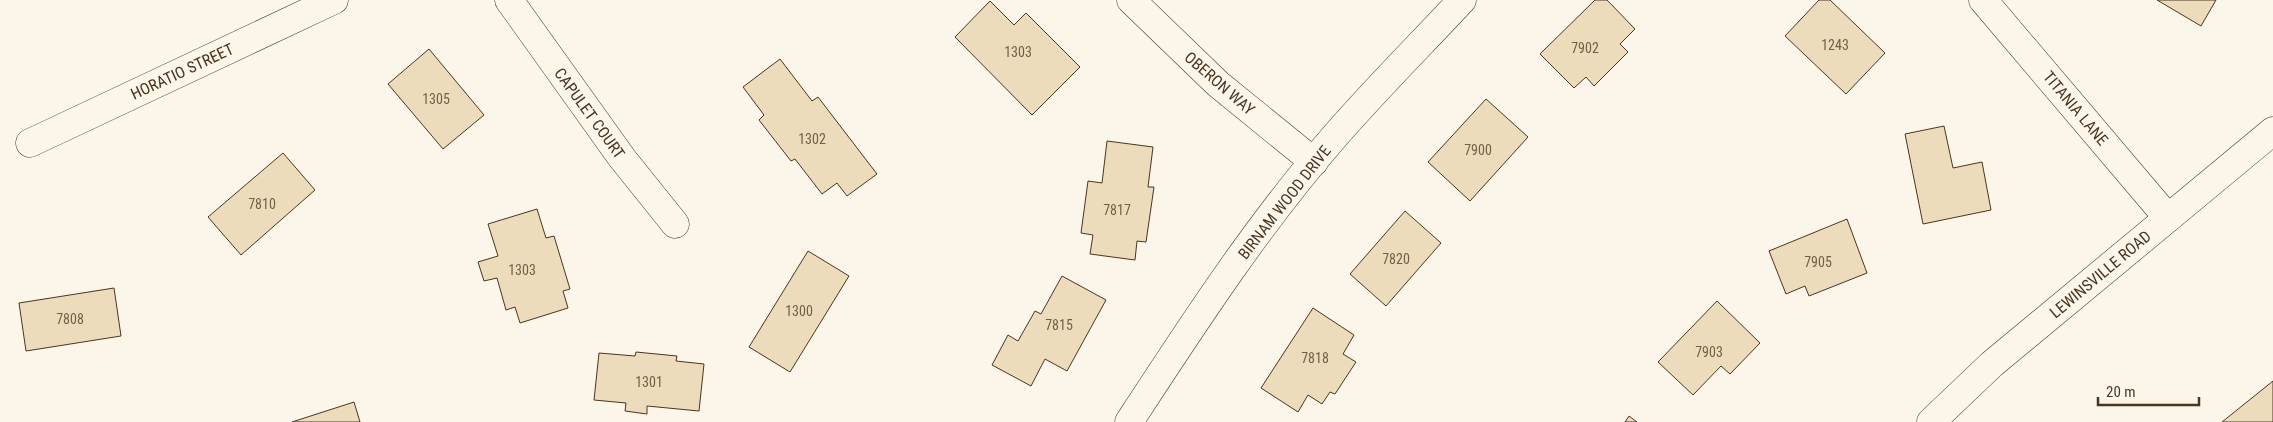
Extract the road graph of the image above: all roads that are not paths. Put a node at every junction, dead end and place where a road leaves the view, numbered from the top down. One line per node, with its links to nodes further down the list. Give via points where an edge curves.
1 (334, 0): 7 (street, HORATIO STREET)
2 (509, 0): 10 (street, CAPULET COURT, via 622,158)
3 (1131, 0): 8 (street, OBERON WAY, via 1218,84)
4 (1462, 0): 8 (street, BIRNAM WOOD DRIVE)
5 (1984, 0): 9 (street, TITANIA LANE)
6 (2273, 132): 9 (street, LEWINSVILLE ROAD)
7 (30, 143)
8 (1314, 162): 11 (street, BIRNAM WOOD DRIVE, via 1182,339)
9 (2168, 218): 12 (street, LEWINSVILLE ROAD, via 1992,364)
10 (675, 224)
11 (1129, 422)
12 (1931, 422)

